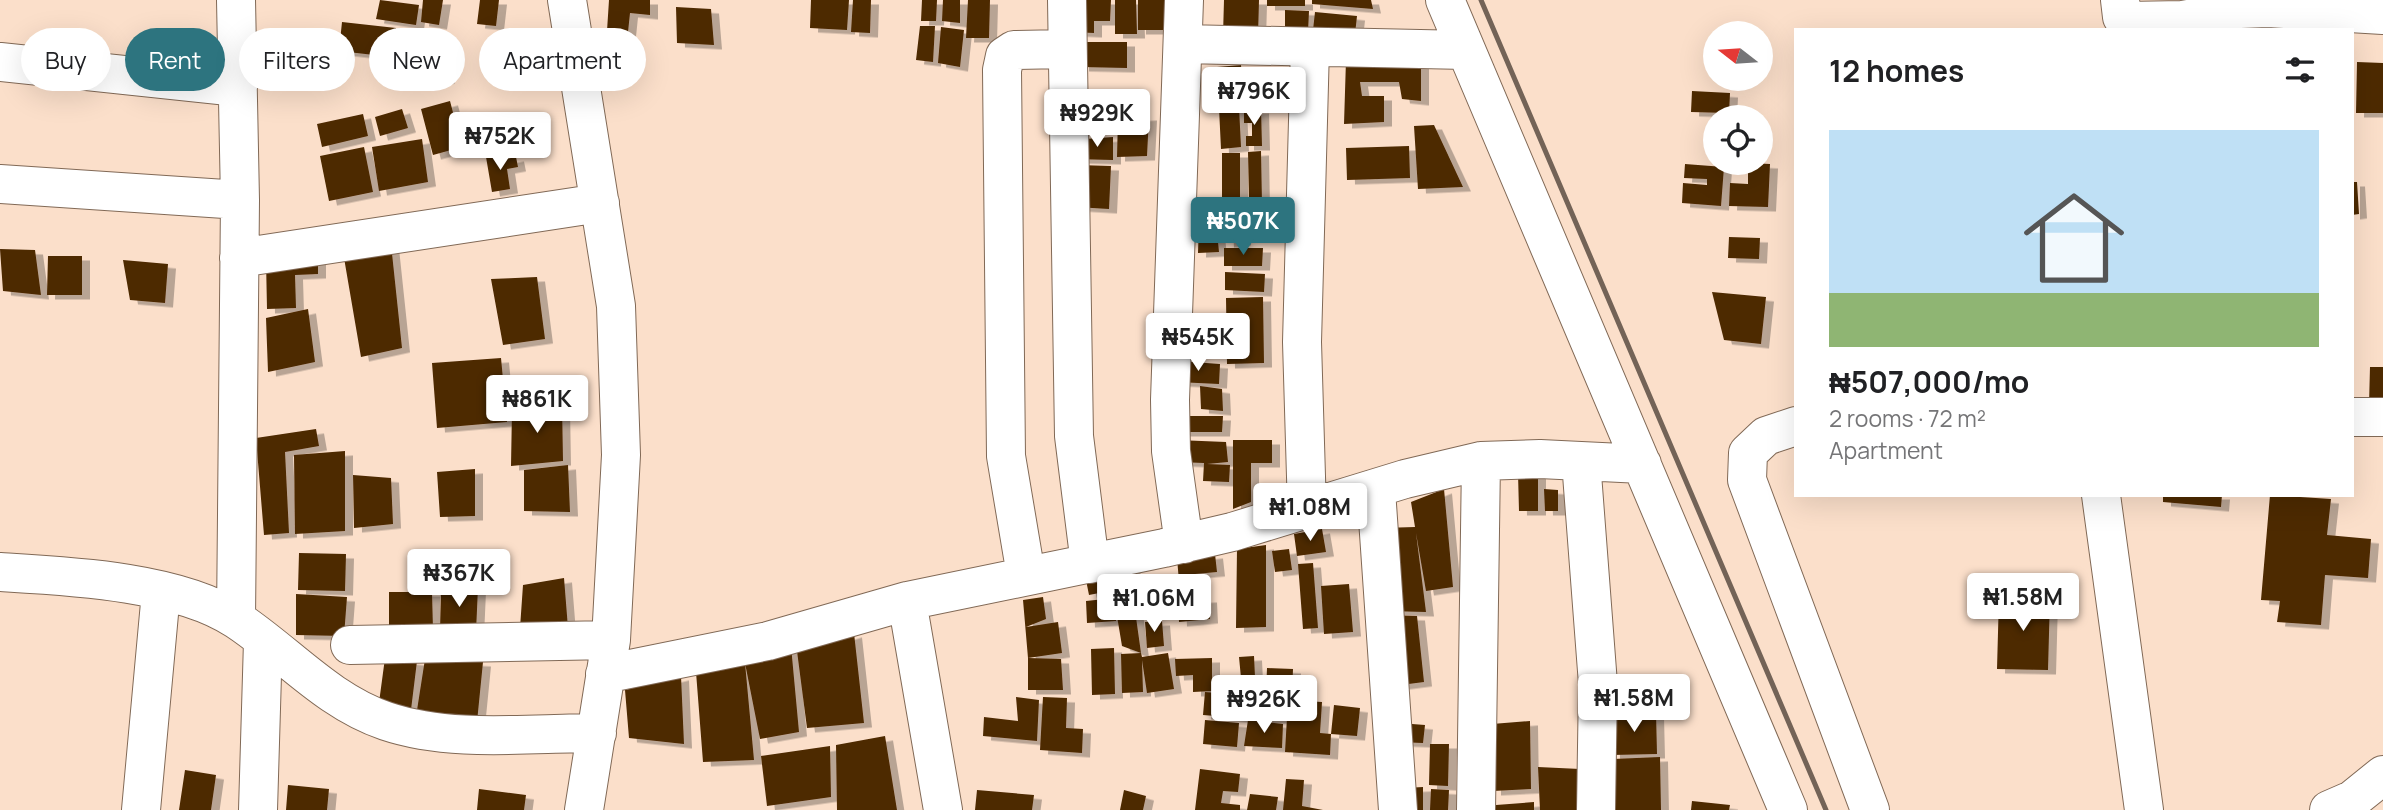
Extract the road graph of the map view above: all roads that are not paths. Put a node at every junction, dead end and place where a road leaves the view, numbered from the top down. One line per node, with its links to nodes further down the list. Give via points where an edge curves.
1 (236, 0): 14 (street)
2 (567, 0): 17 (street)
3 (1067, 0): 11 (street)
4 (1184, 0): 9 (street)
5 (1445, 0): 12 (street)
6 (2120, 0): 7 (street, via 2126,21 2183,20)
7 (2268, 4): 8 (street)
8 (2368, 9)
9 (1183, 44): 10 (street); 28 (street, via 1170,400 1171,451)
10 (1310, 47): 12 (street); 27 (street, via 1303,342)
11 (1066, 48): 29 (street, via 1074,436); 31 (street, via 1014,50 1005,57 1002,70 1006,442)
12 (1466, 50): 24 (street)
13 (0, 62): 14 (street)
14 (238, 87): 16 (street)
15 (0, 184): 16 (street)
16 (240, 200): 18 (street)
17 (600, 203): 18 (street); 36 (street, via 616,306 621,455)
18 (239, 258): 34 (street)
19 (2354, 417): 20 (street)
20 (2383, 417)
21 (1794, 427): 47 (street, via 1766,436 1748,453 1748,481)
22 (1481, 461): 23 (street); 25 (street); 44 (street)
23 (1581, 461): 24 (street); 45 (street, via 1598,684)
24 (1642, 464): 46 (street)
25 (1376, 490): 27 (street); 43 (street)
26 (2101, 497): 48 (street)
27 (1307, 510): 28 (street)
28 (1184, 544): 29 (street)
29 (1090, 564): 31 (street)
30 (0, 572): 32 (street, via 74,576)
31 (1027, 575): 33 (street)
32 (161, 592): 34 (street, via 197,602); 39 (street)
33 (907, 601): 36 (street, via 768,641); 42 (street)
34 (250, 630): 37 (street, via 307,678 382,720 408,728 443,733); 40 (street)
35 (350, 645): 36 (street)
36 (608, 657): 37 (street)
37 (597, 733): 41 (street)
38 (2379, 782): 49 (street)
39 (141, 810)
40 (258, 810)
41 (584, 810)
42 (943, 810)
43 (1398, 810)
44 (1476, 810)
45 (1596, 810)
46 (1788, 810)
47 (1870, 810)
48 (2144, 810)
49 (2329, 810)

